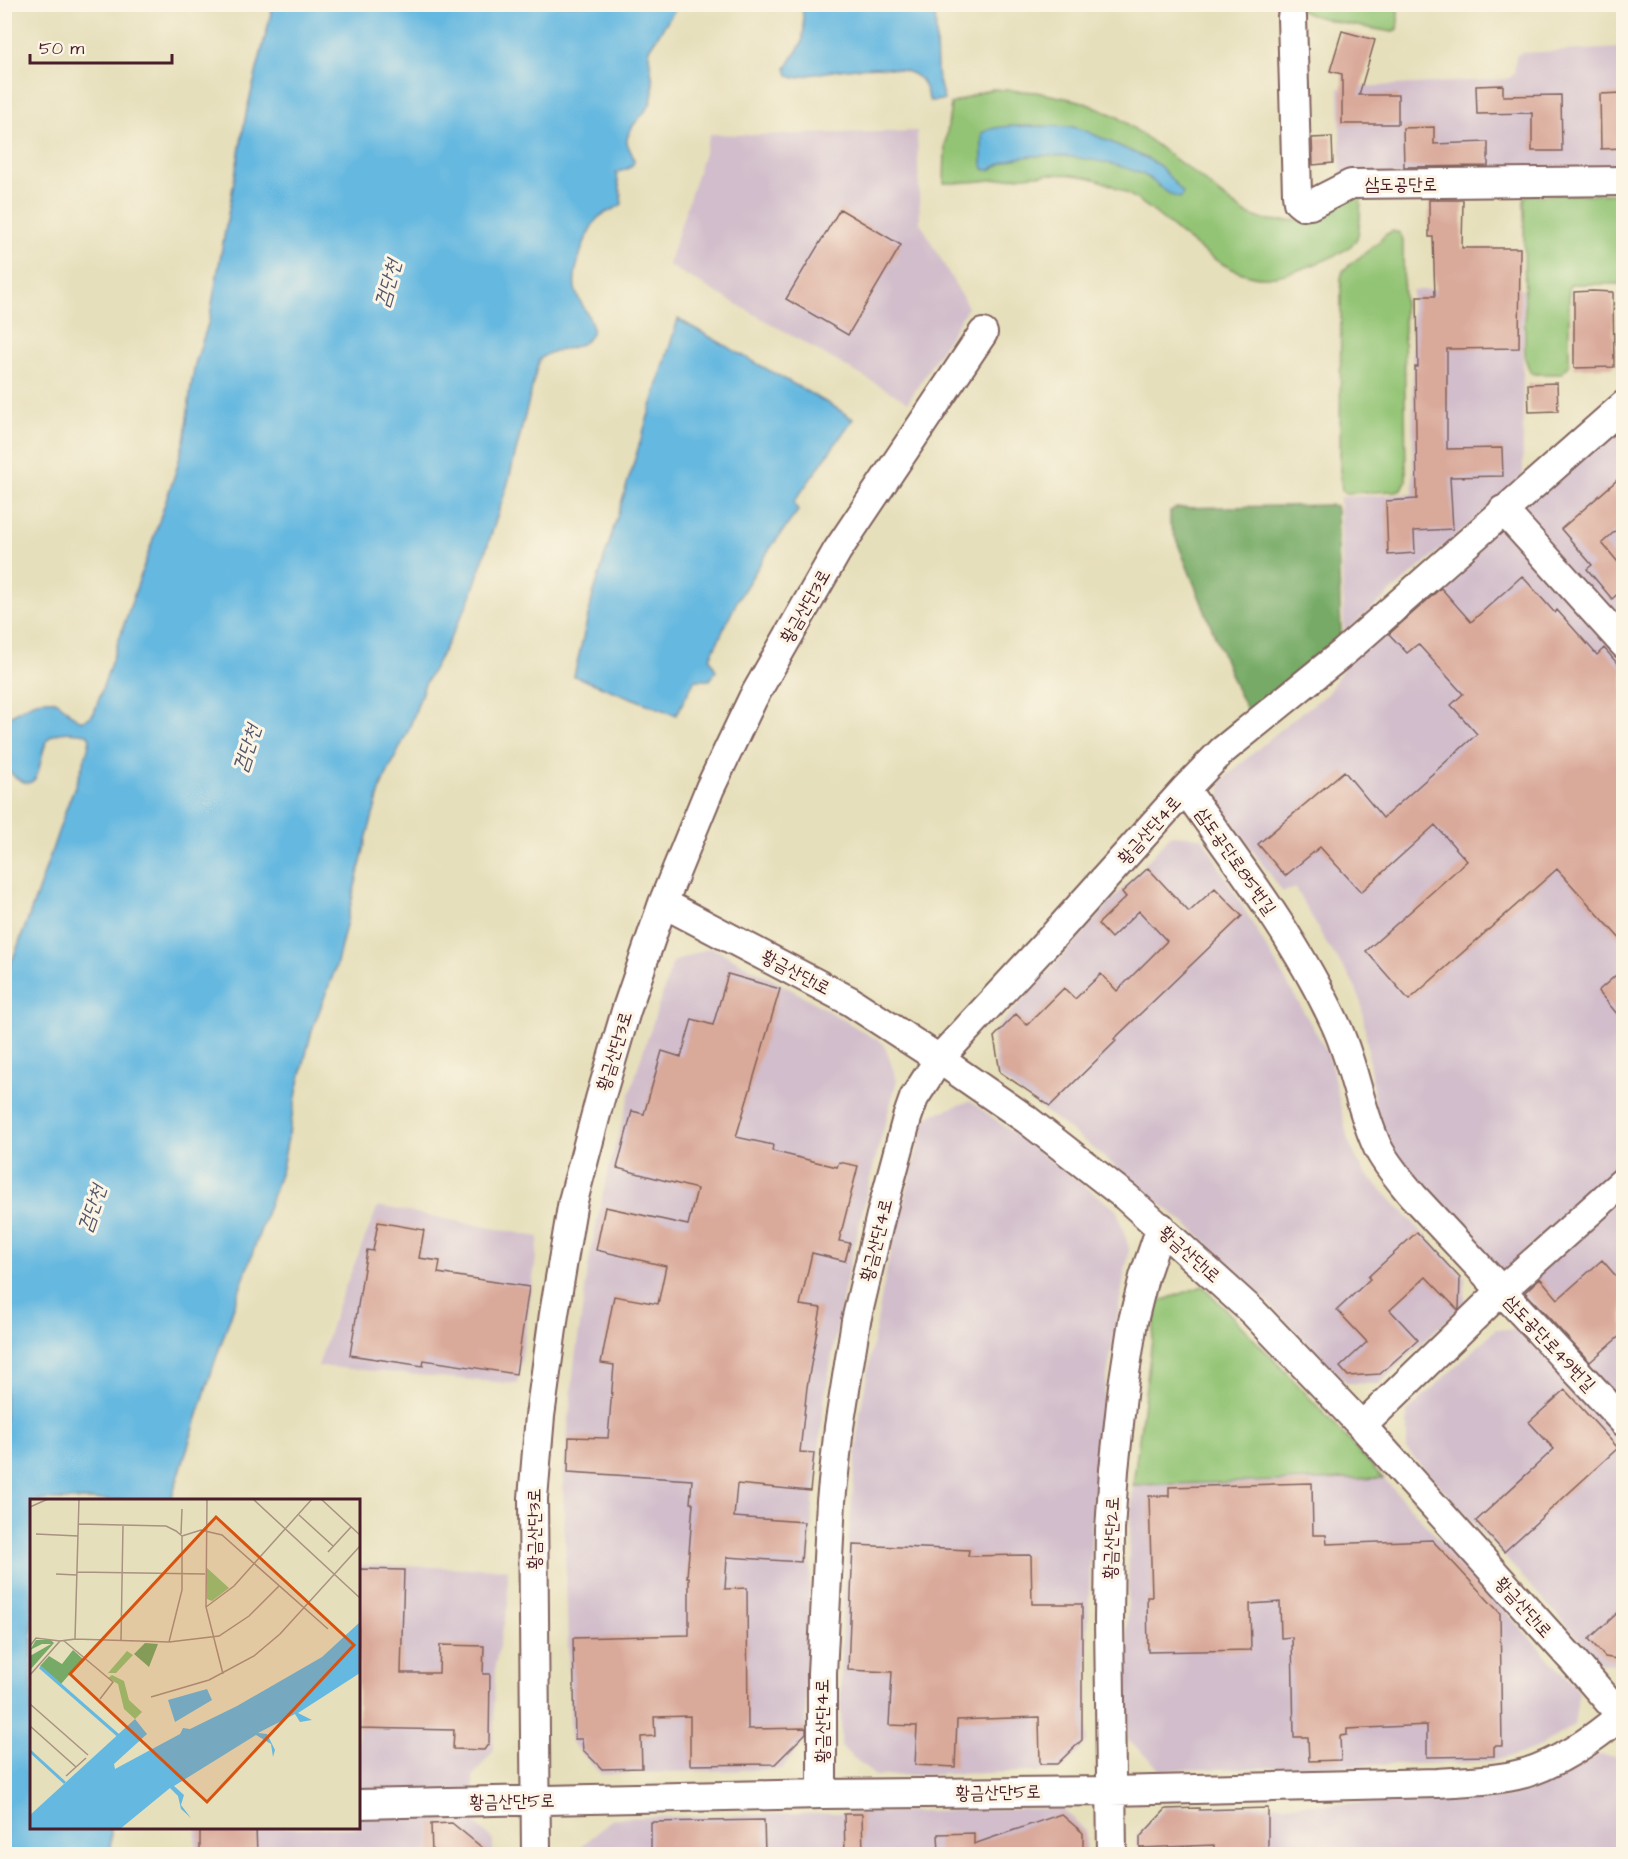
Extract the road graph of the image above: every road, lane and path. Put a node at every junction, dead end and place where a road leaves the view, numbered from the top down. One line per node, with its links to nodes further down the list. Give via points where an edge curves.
1 (1292, 17): 2 (street, 삼도공단로, via 1297,194 1303,206 1351,184)
2 (1623, 182)
3 (983, 333): 8 (street, 황금산단3로, via 837,551 795,622 710,788)
4 (1623, 405): 5 (street, 삼도공단로85번길)
5 (1503, 510): 6 (street); 7 (street, 삼도공단로85번길, via 1344,652 1222,751)
6 (1623, 644)
7 (1185, 789): 9 (street, 황금산단4로); 12 (street, 삼도공단로85번길, via 1282,928 1322,996 1349,1058 1372,1135 1390,1168)
8 (663, 903): 9 (street, 황금산단1로, via 850,1001); 18 (street, 황금산단3로, via 626,1011 573,1201 552,1325 533,1498)
9 (939, 1059): 11 (street, 황금산단1로, via 1026,1119); 17 (street, 황금산단4로, via 914,1098 907,1118 847,1370 831,1501 822,1673)
10 (1623, 1181): 12 (street)
11 (1161, 1227): 14 (street, 황금산단1로, via 1253,1311); 16 (street, 황금산단2로, via 1133,1321 1114,1470 1109,1622)
12 (1501, 1291): 13 (street, 삼도공단로49번길); 14 (street)
13 (1623, 1422)
14 (1362, 1426): 15 (street, 황금산단1로)
15 (1622, 1716): 16 (street, 황금산단5로, via 1551,1763 1488,1780)
16 (1112, 1791): 17 (street, 황금산단5로); 21 (street, 황금산단2로)
17 (822, 1794): 18 (street, 황금산단5로)
18 (536, 1800): 19 (street, 황금산단5로); 20 (street, 황금산단3로)
19 (360, 1804)
20 (536, 1854)
21 (1112, 1854)

